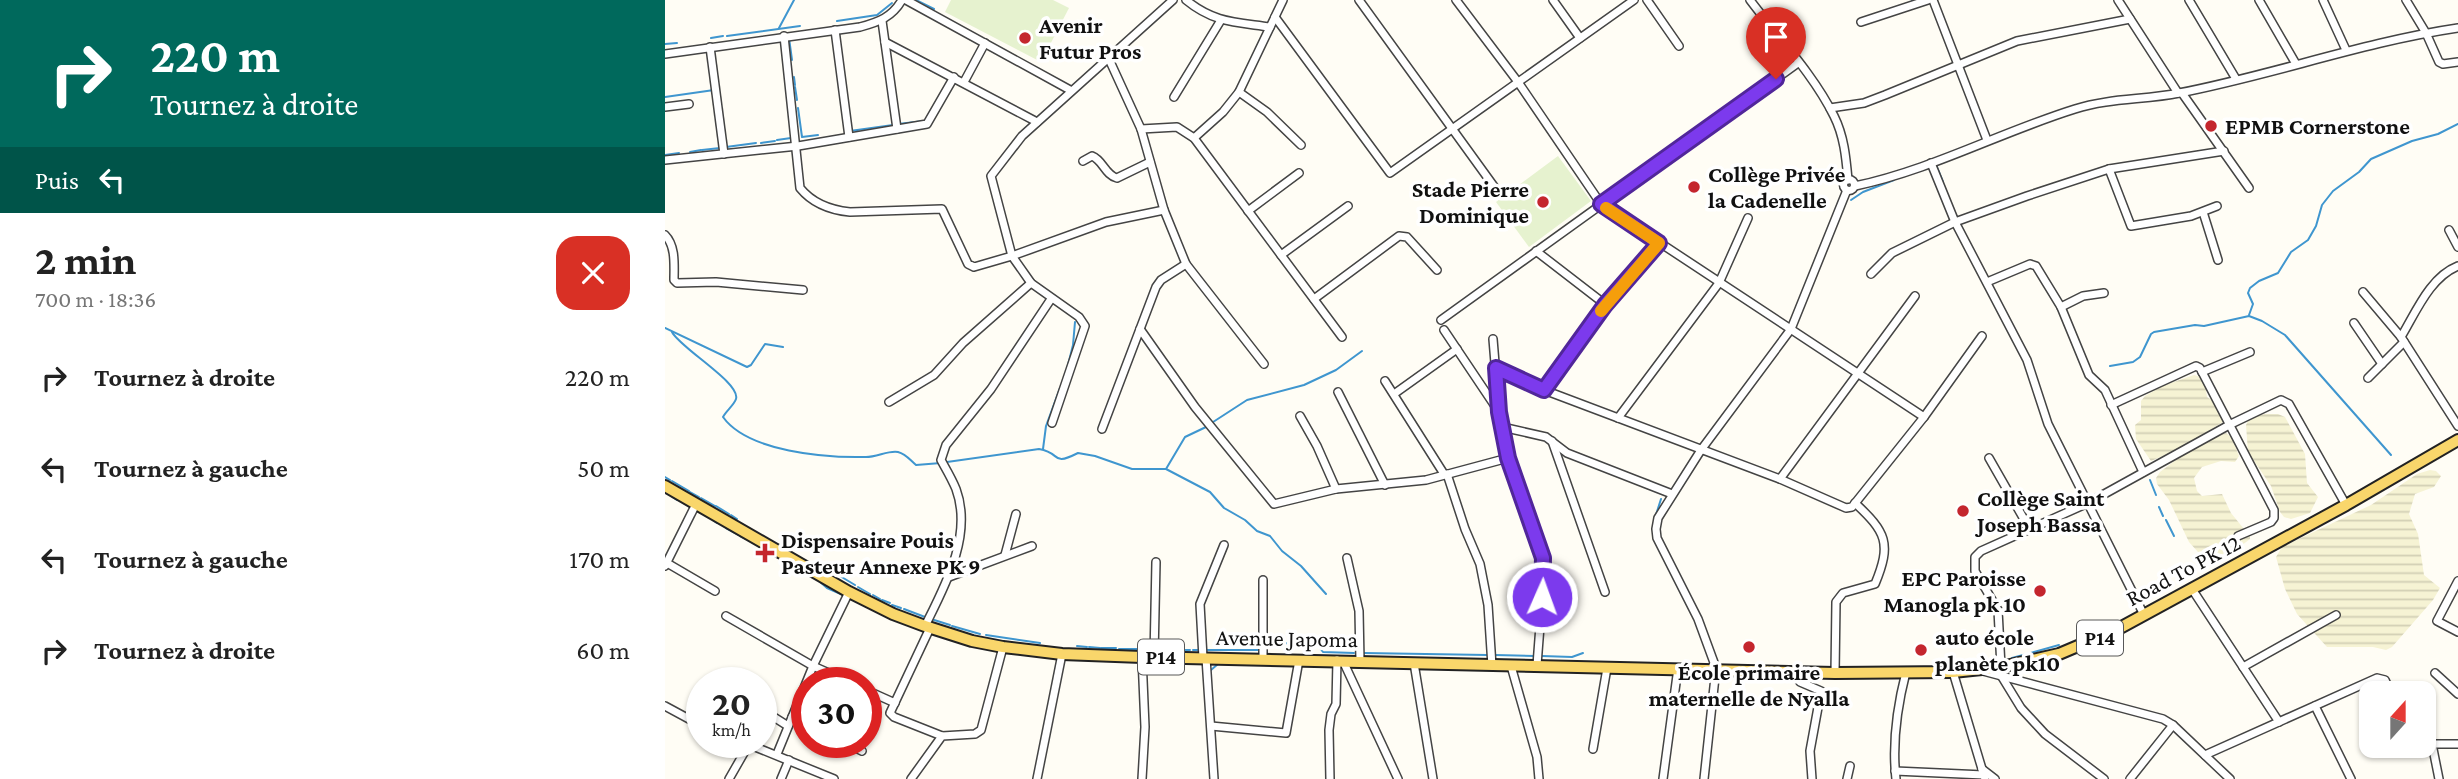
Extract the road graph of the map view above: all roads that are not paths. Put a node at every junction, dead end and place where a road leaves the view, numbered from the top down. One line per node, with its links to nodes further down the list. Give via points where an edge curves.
1 (904, 0): 21 (street); 30 (street)
2 (1159, 0): 17 (street)
3 (1186, 0): 20 (street)
4 (1283, 0): 18 (street)
5 (1359, 0): 54 (street)
6 (1456, 0): 43 (street)
7 (1553, 0): 28 (street)
8 (1634, 0): 28 (street)
9 (1647, 0): 31 (street)
10 (1750, 0): 37 (street)
11 (2118, 0): 19 (street)
12 (2189, 0): 41 (street)
13 (2259, 0): 38 (street)
14 (2323, 0): 33 (street)
15 (2406, 0): 26 (street)
16 (1933, 1): 22 (street); 39 (street)
17 (1170, 2): 35 (street)
18 (1275, 17): 23 (street); 54 (street, via 1389,173)
19 (2130, 19): 39 (street, via 2017,41); 46 (street)
20 (1221, 20): 23 (street); 47 (street)
21 (882, 21): 25 (street); 29 (street)
22 (1861, 22)
23 (1271, 27): 45 (street)
24 (2458, 28): 26 (street)
25 (835, 30): 27 (street); 55 (street)
26 (2426, 33): 33 (street); 36 (street, via 2441,63)
27 (784, 36): 32 (street); 59 (street)
28 (1580, 38): 43 (street)
29 (885, 41): 40 (street); 53 (street)
30 (985, 43): 42 (street); 44 (street)
31 (1679, 46)
32 (710, 47): 34 (street); 61 (street)
33 (2346, 50): 38 (street)
34 (665, 54)
35 (1108, 57): 44 (street); 52 (street)
36 (2458, 62)
37 (1798, 63): 50 (street); 71 (street)
38 (2297, 64): 41 (street)
39 (1958, 66): 50 (street, via 1864,103); 57 (street)
40 (954, 77): 42 (street); 53 (street, via 927,124)
41 (2236, 79): 46 (street)
42 (964, 82): 51 (street)
43 (1518, 82): 54 (street); 71 (street)
44 (1070, 90): 51 (street)
45 (1239, 92): 56 (street); 58 (street)
46 (2180, 93): 57 (street, via 2087,105); 60 (street)
47 (1174, 97)
48 (689, 104): 49 (street)
49 (665, 107)
50 (1830, 108): 68 (street, via 1843,142)
51 (1038, 122): 85 (street, via 1008,151 991,176)
52 (1141, 129): 56 (street, via 1177,127); 64 (street)
53 (897, 130): 55 (street)
54 (1451, 130): 70 (street)
55 (849, 137): 59 (street)
56 (1194, 138): 75 (street)
57 (1987, 141): 65 (street)
58 (1301, 145)
59 (797, 146): 61 (street); 85 (street, via 800,188 824,206 850,212 942,209 971,266)
60 (2224, 151): 66 (street); 69 (street)
61 (724, 154): 62 (street)
62 (665, 160)
63 (1083, 161): 64 (street, via 1097,158 1117,178)
64 (1150, 162): 74 (street)
65 (1931, 163): 68 (street); 78 (street)
66 (2109, 169): 76 (street, via 2131,226); 78 (street)
67 (1299, 173): 75 (street)
68 (1851, 188): 105 (street)
69 (2249, 188)
70 (1498, 192)
71 (1601, 204): 81 (street); 83 (street)
72 (1348, 206): 84 (street)
73 (2217, 206): 76 (street)
74 (1164, 210): 85 (street, via 1106,222); 87 (street)
75 (1248, 211): 84 (street)
76 (2203, 212): 86 (street)
77 (1748, 218): 93 (street)
78 (1955, 222): 90 (street, via 1892,253); 91 (street)
79 (2449, 230): 82 (street)
80 (665, 235): 94 (street, via 671,241 677,283)
81 (1659, 243): 93 (street); 100 (street)
82 (2458, 247)
83 (1536, 251): 100 (street); 102 (street)
84 (1281, 255): 99 (street)
85 (1012, 256): 92 (street)
86 (2218, 260)
87 (1186, 264): 104 (street, via 1156,287); 114 (street)
88 (2458, 265): 110 (street, via 2435,284)
89 (1437, 270): 99 (street, via 1407,237 1399,236)
90 (1871, 274)
91 (1987, 282): 101 (street, via 2033,264); 147 (street, via 2027,360 2048,424)
92 (1031, 283): 98 (street); 123 (street, via 934,375)
93 (1719, 283): 105 (street); 128 (street)
94 (803, 290)
95 (2363, 292): 110 (street)
96 (2104, 293): 101 (street, via 2083,296)
97 (1915, 296): 117 (street)
98 (1051, 299): 129 (street, via 1085,326); 159 (street, via 942,454 957,491 961,521)
99 (1314, 299): 108 (street)
100 (1605, 305): 120 (street)
101 (2060, 307): 124 (street, via 2089,375 2105,390)
102 (1441, 320)
103 (2354, 323): 113 (street)
104 (1140, 329): 133 (street); 144 (street, via 1195,407 1272,502 1277,505)
105 (1791, 329): 117 (street); 136 (street)
106 (1444, 330): 111 (street)
107 (1982, 336): 127 (street)
108 (1342, 337)
109 (1493, 339): 115 (street)
110 (2403, 339): 113 (street); 131 (street)
111 (1457, 349): 122 (street); 125 (street)
112 (2250, 352): 116 (street)
113 (2382, 363): 118 (street)
114 (1264, 364)
115 (1496, 368): 120 (street); 125 (street)
116 (2202, 372): 124 (street, via 2196,366); 130 (street)
117 (1859, 373): 127 (street); 141 (street)
118 (2368, 378)
119 (1385, 381): 122 (street)
120 (1544, 390): 128 (street)
121 (1338, 392): 142 (street)
122 (1394, 394): 140 (street)
123 (889, 402)
124 (2111, 405): 139 (street)
125 (1499, 412): 132 (street)
126 (1300, 416): 144 (street)
127 (1924, 417): 146 (street)
128 (1618, 418): 136 (street)
129 (1052, 422)
130 (2231, 424): 139 (street); 149 (street, via 2285,401); 152 (street, via 2275,514 2271,522)
131 (2458, 426)
132 (1502, 427): 134 (street); 137 (street)
133 (1102, 429)
134 (1552, 440): 145 (street, via 1567,453); 165 (street)
135 (2458, 440): 149 (main road, Road To PK 12 / P14)
136 (1701, 450): 141 (street); 145 (street)
137 (1508, 458): 140 (street); 180 (street, via 1543,558)
138 (1989, 458): 151 (street)
139 (2143, 472): 147 (street)
140 (1446, 474): 142 (street); 182 (street, via 1480,564)
141 (1780, 479): 146 (street, via 1846,508)
142 (1385, 485): 144 (street)
143 (665, 486): 148 (main road, Avenue Japoma / P14)
144 (1336, 489)
145 (1672, 494): 187 (street, via 1658,519 1657,538 1698,618)
146 (1855, 503): 193 (street, via 1880,528 1885,544 1875,584 1843,593 1836,602)
147 (2088, 503): 151 (street); 166 (street)
148 (696, 504): 158 (street); 164 (main road, Avenue Japoma / P14)
149 (2346, 505): 162 (main road, Road To PK 12 / P14)
150 (1016, 514): 155 (street)
151 (2029, 528): 192 (street, via 1980,551 1973,563 1997,610)
152 (2238, 536)
153 (1224, 545): 174 (street, via 1200,604)
154 (1032, 546): 155 (street)
155 (1005, 555): 159 (street)
156 (1347, 558): 178 (street, via 1360,611)
157 (1156, 562): 173 (street)
158 (666, 565): 163 (street)
159 (949, 577): 169 (street)
160 (1263, 579): 175 (street)
161 (2458, 581): 170 (street, via 2437,621)
162 (2192, 589): 166 (main road, Road To PK 12 / P14); 184 (street)
163 (715, 591)
164 (849, 592): 169 (main road, Avenue Japoma / P14); 181 (street)
165 (1605, 592)
166 (2144, 615): 192 (main road, Road To PK 12 / P14, via 2073,650)
167 (2336, 615): 184 (street)
168 (726, 616): 181 (street)
169 (928, 627): 171 (main road, Avenue Japoma / P14); 198 (street)
170 (2458, 632)
171 (1003, 647): 172 (main road, Avenue Japoma / P14); 208 (street, via 981,730)
172 (1062, 654): 173 (main road, Avenue Japoma / P14); 224 (street)
173 (1148, 657): 174 (main road, Avenue Japoma / P14); 225 (street)
174 (1204, 658): 175 (main road, Avenue Japoma / P14); 207 (street)
175 (1263, 659): 176 (main road, Avenue Japoma / P14)
176 (1299, 660): 177 (main road, Avenue Japoma / P14); 207 (street, via 1286,733)
177 (1340, 660): 178 (main road, Avenue Japoma / P14); 227 (street, via 1329,730); 228 (street)
178 (1360, 661): 179 (main road, Avenue Japoma / P14)
179 (1414, 663): 182 (main road, Avenue Japoma / P14); 229 (street)
180 (1537, 665): 183 (main road, Avenue Japoma / P14); 185 (main road, Avenue Japoma / P14)
181 (813, 666)
182 (1492, 666): 183 (main road, Avenue Japoma / P14)
183 (1511, 666): 230 (street)
184 (2243, 667): 204 (street)
185 (1607, 668): 186 (main road, Avenue Japoma / P14); 211 (street)
186 (1678, 668): 188 (main road, Avenue Japoma / P14); 231 (street)
187 (1716, 668): 188 (main road, Road To PK 12 / P14); 189 (main road, Road To PK 12 / P14); 232 (street)
188 (1696, 669)
189 (1793, 671): 193 (main road, Road To PK 12 / P14); 233 (street, via 1800,682 1821,691 1810,751)
190 (1906, 672): 191 (main road, Road To PK 12 / P14); 193 (main road, Road To PK 12 / P14); 219 (street, via 1897,712)
191 (1953, 672): 192 (main road, Road To PK 12 / P14); 218 (street)
192 (2001, 672): 205 (street); 236 (street, via 2021,708 2045,734)
193 (1835, 673)
194 (2435, 673): 196 (street)
195 (2359, 686): 199 (street)
196 (2458, 694)
197 (882, 697): 198 (street)
198 (895, 703): 208 (street, via 890,713 894,718)
199 (2315, 705): 204 (street); 239 (street)
200 (665, 706): 201 (street)
201 (686, 717)
202 (777, 719): 206 (street)
203 (791, 719): 206 (street)
204 (2279, 722): 213 (street)
205 (2173, 725): 213 (street); 237 (street)
206 (788, 726): 212 (street)
207 (1211, 726): 226 (street)
208 (941, 736): 223 (street)
209 (2436, 744): 210 (street)
210 (2458, 744)
211 (1594, 749)
212 (777, 754): 216 (street)
213 (2205, 755): 238 (street)
214 (739, 758): 220 (street)
215 (2432, 758): 240 (street)
216 (789, 760): 221 (street); 222 (street)
217 (1850, 766): 234 (street)
218 (1984, 774): 219 (street); 235 (street)
219 (1896, 775)
220 (729, 779)
221 (781, 779)
222 (834, 779)
223 (911, 779)
224 (1037, 779)
225 (1142, 779)
226 (1214, 779)
227 (1330, 779)
228 (1398, 779)
229 (1433, 779)
230 (1539, 779)
231 (1663, 779)
232 (1704, 779)
233 (1812, 779)
234 (1847, 779)
235 (1995, 779)
236 (2104, 779)
237 (2130, 779)
238 (2230, 779)
239 (2351, 779)
240 (2439, 779)

